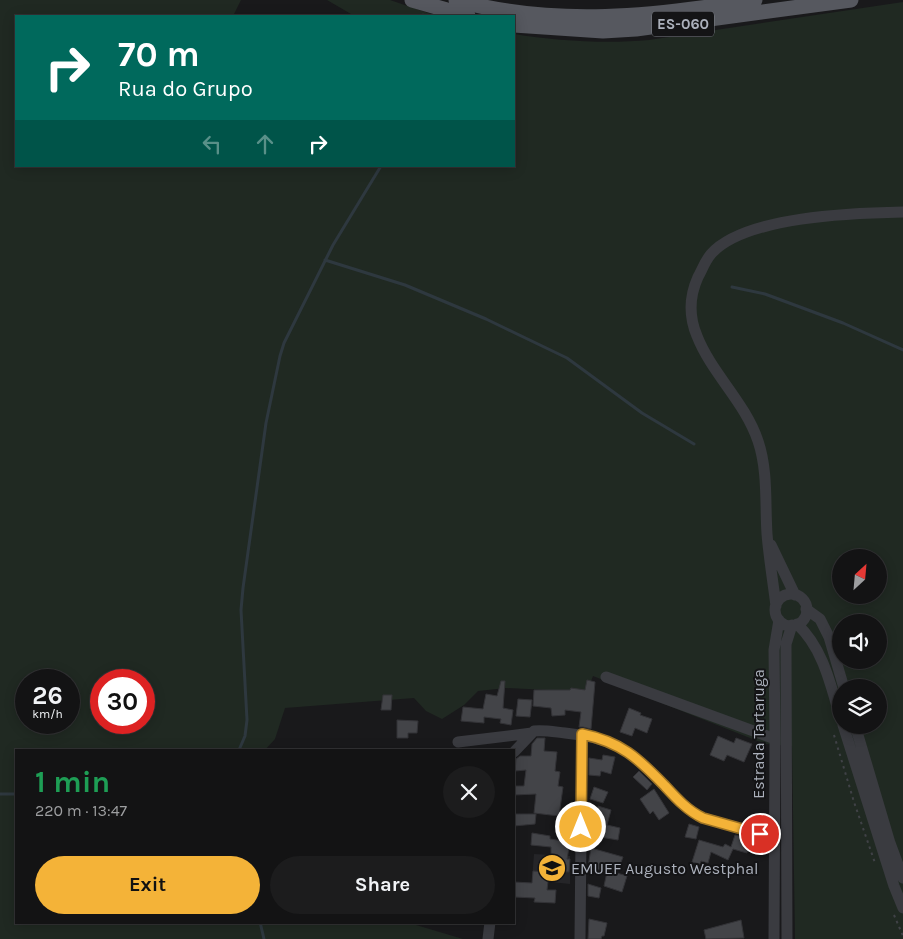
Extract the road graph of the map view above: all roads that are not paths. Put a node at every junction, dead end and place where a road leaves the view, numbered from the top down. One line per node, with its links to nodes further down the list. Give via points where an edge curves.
1 (412, 0): 5 (main road)
2 (456, 0): 3 (main road, ES-060, via 553,16 608,18)
3 (755, 0)
4 (851, 0): 6 (main road, ES-060, via 636,29 603,31)
5 (464, 15)
6 (515, 25)
7 (903, 212): 8 (street, via 836,215 748,232 722,244 711,254 696,281 691,303 697,337 758,440 763,460)
8 (767, 537): 9 (street); 10 (street)
9 (794, 595): 10 (street, via 785,595); 11 (street, via 803,600)
10 (776, 606): 12 (street)
11 (806, 609): 13 (street, via 804,618); 15 (street, via 820,619)
12 (779, 620): 13 (street); 21 (street, Estrada Tartaruga, via 774,650)
13 (794, 625): 16 (street, via 815,645); 31 (street, Estrada Tartaruga, via 786,644)
14 (606, 677): 21 (street)
15 (841, 679)
16 (832, 691)
17 (532, 733): 18 (street, via 541,730); 22 (street); 23 (street)
18 (582, 734): 24 (street, via 602,738 623,749 648,768 695,814); 29 (street)
19 (846, 734): 26 (street)
20 (858, 734): 25 (street)
21 (775, 739): 24 (street, Estrada Tartaruga)
22 (458, 742)
23 (515, 751)
24 (774, 838): 30 (street, Estrada Tartaruga)
25 (903, 878)
26 (903, 908)
27 (490, 924): 28 (street)
28 (488, 939)
29 (580, 939)
30 (774, 939)
31 (787, 939)

